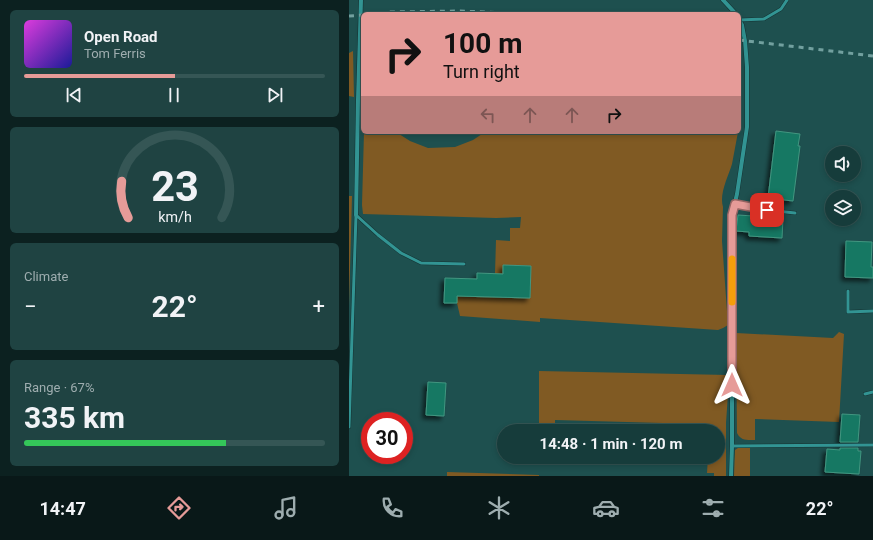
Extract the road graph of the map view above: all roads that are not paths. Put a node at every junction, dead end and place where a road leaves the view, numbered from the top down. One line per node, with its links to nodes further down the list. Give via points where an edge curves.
1 (361, 0): 9 (street)
2 (723, 0): 4 (street)
3 (787, 0): 5 (lane, via 781,8 764,19)
4 (734, 12)
5 (741, 20)
6 (741, 23): 7 (street, via 747,67 747,127)
7 (735, 204): 8 (lane); 17 (street, via 732,215)
8 (795, 213)
9 (356, 215): 10 (lane, via 401,253 421,263); 15 (lane)
10 (464, 264)
11 (848, 290): 12 (lane, via 848,312)
12 (873, 311)
13 (873, 392): 14 (lane)
14 (865, 394)
15 (349, 427)
16 (873, 445): 17 (lane)
17 (732, 446): 18 (street)
18 (731, 476)

